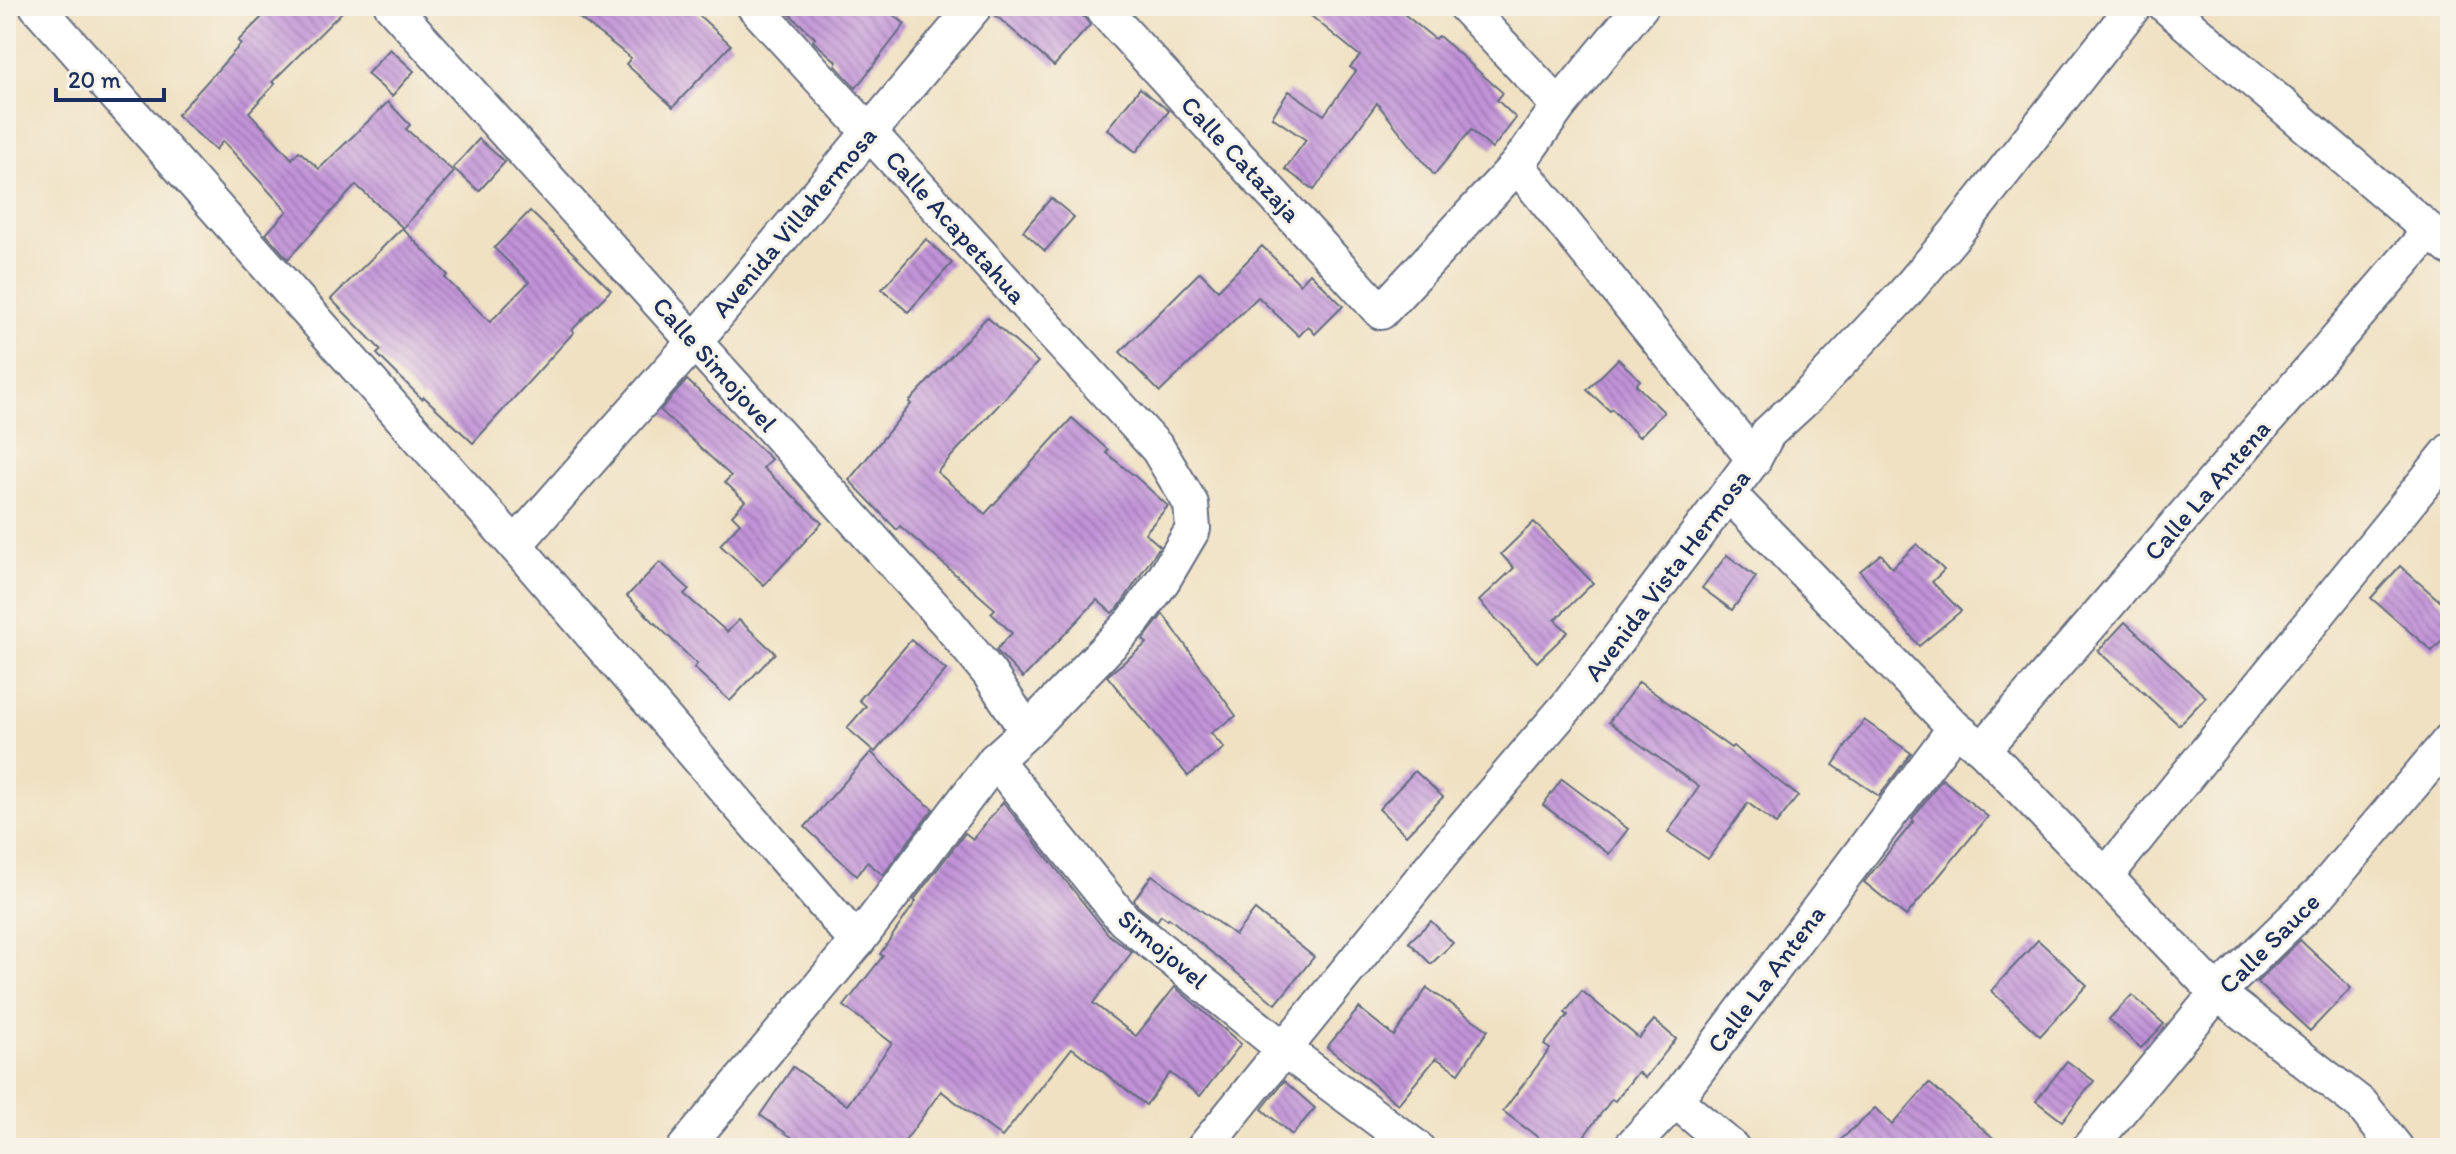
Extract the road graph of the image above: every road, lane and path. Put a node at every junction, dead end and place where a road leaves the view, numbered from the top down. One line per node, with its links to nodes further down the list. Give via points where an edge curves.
1 (37, 6): 18 (street)
2 (392, 6): 14 (street, Calle Simojovel)
3 (754, 6): 11 (street, Calle Acapetahua)
4 (975, 6): 11 (street, Avenida Villahermosa)
5 (1100, 6): 12 (street, Calle Catazaja, via 1381,312)
6 (1465, 6): 10 (street)
7 (1641, 6): 10 (street)
8 (2134, 6): 16 (street, Avenida Vista Hermosa, via 1954,235 1768,433)
9 (2166, 6): 13 (street)
10 (1559, 106): 12 (street)
11 (868, 132): 14 (street, Avenida Villahermosa); 20 (street, Calle Acapetahua, via 1158,449 1191,504 1193,529 1163,580 1134,620)
12 (1517, 165): 16 (street)
13 (2440, 240): 22 (street, Calle La Antena)
14 (695, 341): 18 (street, Avenida Villahermosa); 20 (street, Calle Simojovel, via 948,623)
15 (2450, 451): 24 (street)
16 (1754, 459): 17 (street, Avenida Vista Hermosa)
17 (1729, 494): 19 (street); 27 (street, Avenida Vista Hermosa, via 1569,704)
18 (515, 545): 25 (street)
19 (1955, 728): 22 (street); 28 (street, Calle La Antena)
20 (1027, 731): 23 (street, Calle Acapetahua)
21 (2450, 740): 26 (street, Calle Sauce, via 2321,892)
22 (1983, 749): 24 (street)
23 (995, 760): 25 (street, Calle Acapetahua); 27 (street, Simojovel, via 1124,920)
24 (2105, 877): 26 (street)
25 (857, 942): 29 (street, Calle Acapetahua)
26 (2217, 993): 34 (street, Calle Sauce); 35 (street, via 2362,1105)
27 (1285, 1050): 30 (street, Avenida Vista Hermosa); 31 (street, Simojovel)
28 (1675, 1100): 32 (street, Calle La Antena); 33 (street)
29 (685, 1148)
30 (1204, 1148)
31 (1417, 1148)
32 (1630, 1148)
33 (1732, 1148)
34 (2089, 1148)
35 (2396, 1148)

